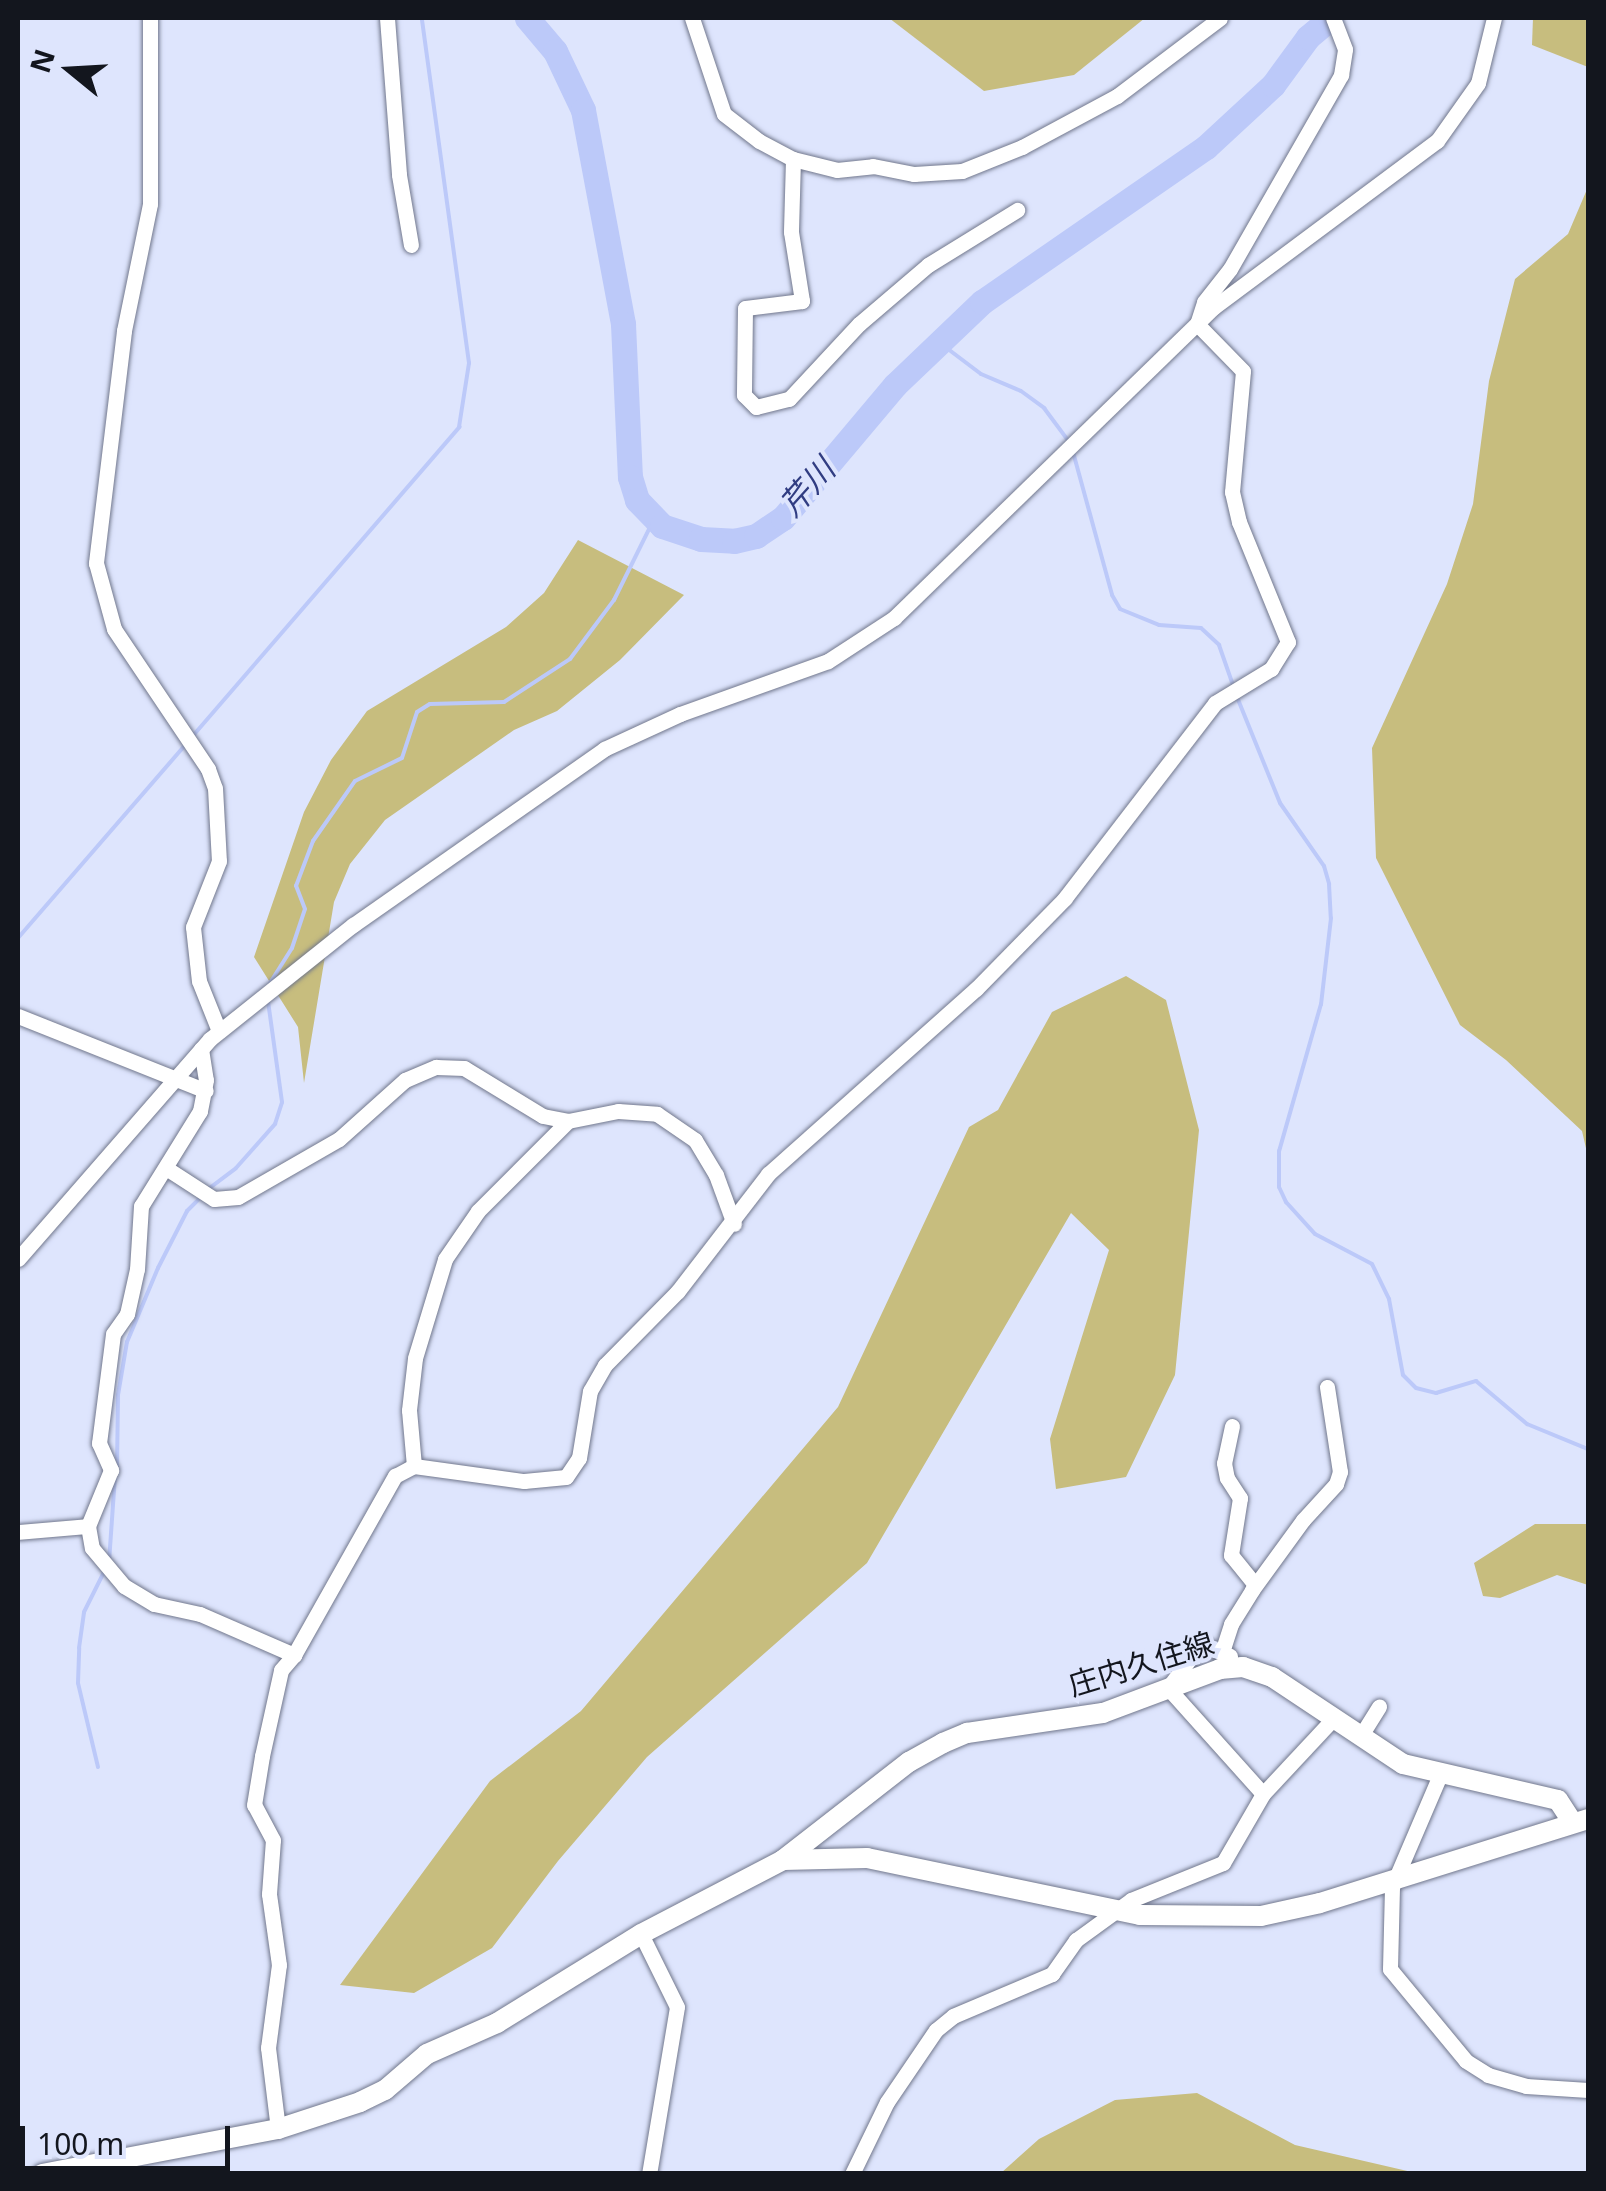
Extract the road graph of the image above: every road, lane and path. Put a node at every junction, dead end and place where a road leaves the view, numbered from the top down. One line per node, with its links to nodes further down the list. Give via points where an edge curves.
1 (150, 18): 12 (street, via 150,204 124,331 96,563 114,630 216,788 219,861 193,926 199,981)
2 (387, 18): 9 (street)
3 (692, 18): 7 (street, via 724,114)
4 (1220, 18): 7 (street, via 1117,96 993,162 914,174)
5 (1333, 18): 10 (street, via 1345,49 1341,75)
6 (1494, 18): 10 (street, via 1484,64 1456,121 1421,156 1260,268)
7 (792, 160): 8 (street, via 790,232 802,301 745,308 744,395 756,407 789,399 859,324 928,265)
8 (1016, 210)
9 (411, 245)
10 (1196, 324): 12 (street, via 894,618 848,650 790,677 680,714 604,749 353,925); 18 (street, via 1243,371 1232,492 1288,642 1271,669 1215,703 1186,736 1065,898 976,990 768,1174)
11 (18, 1016): 14 (street)
12 (218, 1031): 13 (street)
13 (201, 1049): 14 (street); 15 (street)
14 (173, 1080): 15 (street); 19 (street)
15 (206, 1091): 17 (street)
16 (568, 1121): 17 (street, via 543,1116 464,1068 436,1067 405,1080 308,1159 238,1197 214,1199); 18 (street, via 618,1111 657,1114 695,1140); 22 (street, via 478,1211 445,1259 415,1358)
17 (166, 1168): 23 (street, via 141,1206 138,1268 126,1314 113,1334 99,1443 111,1470)
18 (734, 1224): 22 (street, via 606,1366 590,1392 579,1458 566,1477 524,1481)
19 (18, 1259)
20 (1327, 1387): 25 (street, via 1340,1472)
21 (1232, 1426): 25 (street, via 1224,1462 1240,1498 1231,1555)
22 (414, 1466): 27 (street, via 395,1476)
23 (88, 1526): 24 (street); 27 (street, via 92,1548 124,1586 154,1604 200,1614)
24 (18, 1532)
25 (1255, 1585): 26 (street)
26 (1223, 1649): 28 (street); 29 (street, via 1194,1653)
27 (294, 1655): 41 (street, via 280,1670 254,1805 273,1840 269,1894 280,1965 268,2048)
28 (1243, 1667): 29 (main road, 庄内久住線); 31 (main road, 庄内久住線, via 1272,1678)
29 (1168, 1688): 34 (street); 36 (main road, 庄内久住線, via 1103,1713 967,1733 943,1743)
30 (1379, 1706): 32 (street)
31 (1332, 1720): 32 (main road, 庄内久住線); 34 (street)
32 (1360, 1737): 33 (main road, 庄内久住線, via 1403,1764)
33 (1440, 1775): 35 (main road, 庄内久住線, via 1558,1800); 37 (street)
34 (1263, 1794): 38 (street, via 1222,1863 1151,1889)
35 (1581, 1821): 37 (main road, 庄内久住線)
36 (783, 1860): 38 (main road, 庄内久住線, via 867,1858); 39 (main road, 庄内久住線)
37 (1394, 1880): 38 (main road, 庄内久住線, via 1261,1916); 40 (street, via 1390,1969 1450,2046 1488,2075 1526,2086)
38 (1117, 1910): 45 (street, via 1076,1940 1052,1974 953,2016 936,2030 887,2102)
39 (641, 1934): 41 (main road, 庄内久住線, via 497,2024 427,2054 385,2090); 44 (street, via 677,2007)
40 (1588, 2090)
41 (278, 2129): 42 (main road, 庄内久住線)
42 (107, 2167): 43 (main road, 庄内久住線)
43 (42, 2174)
44 (649, 2174)
45 (852, 2174)

